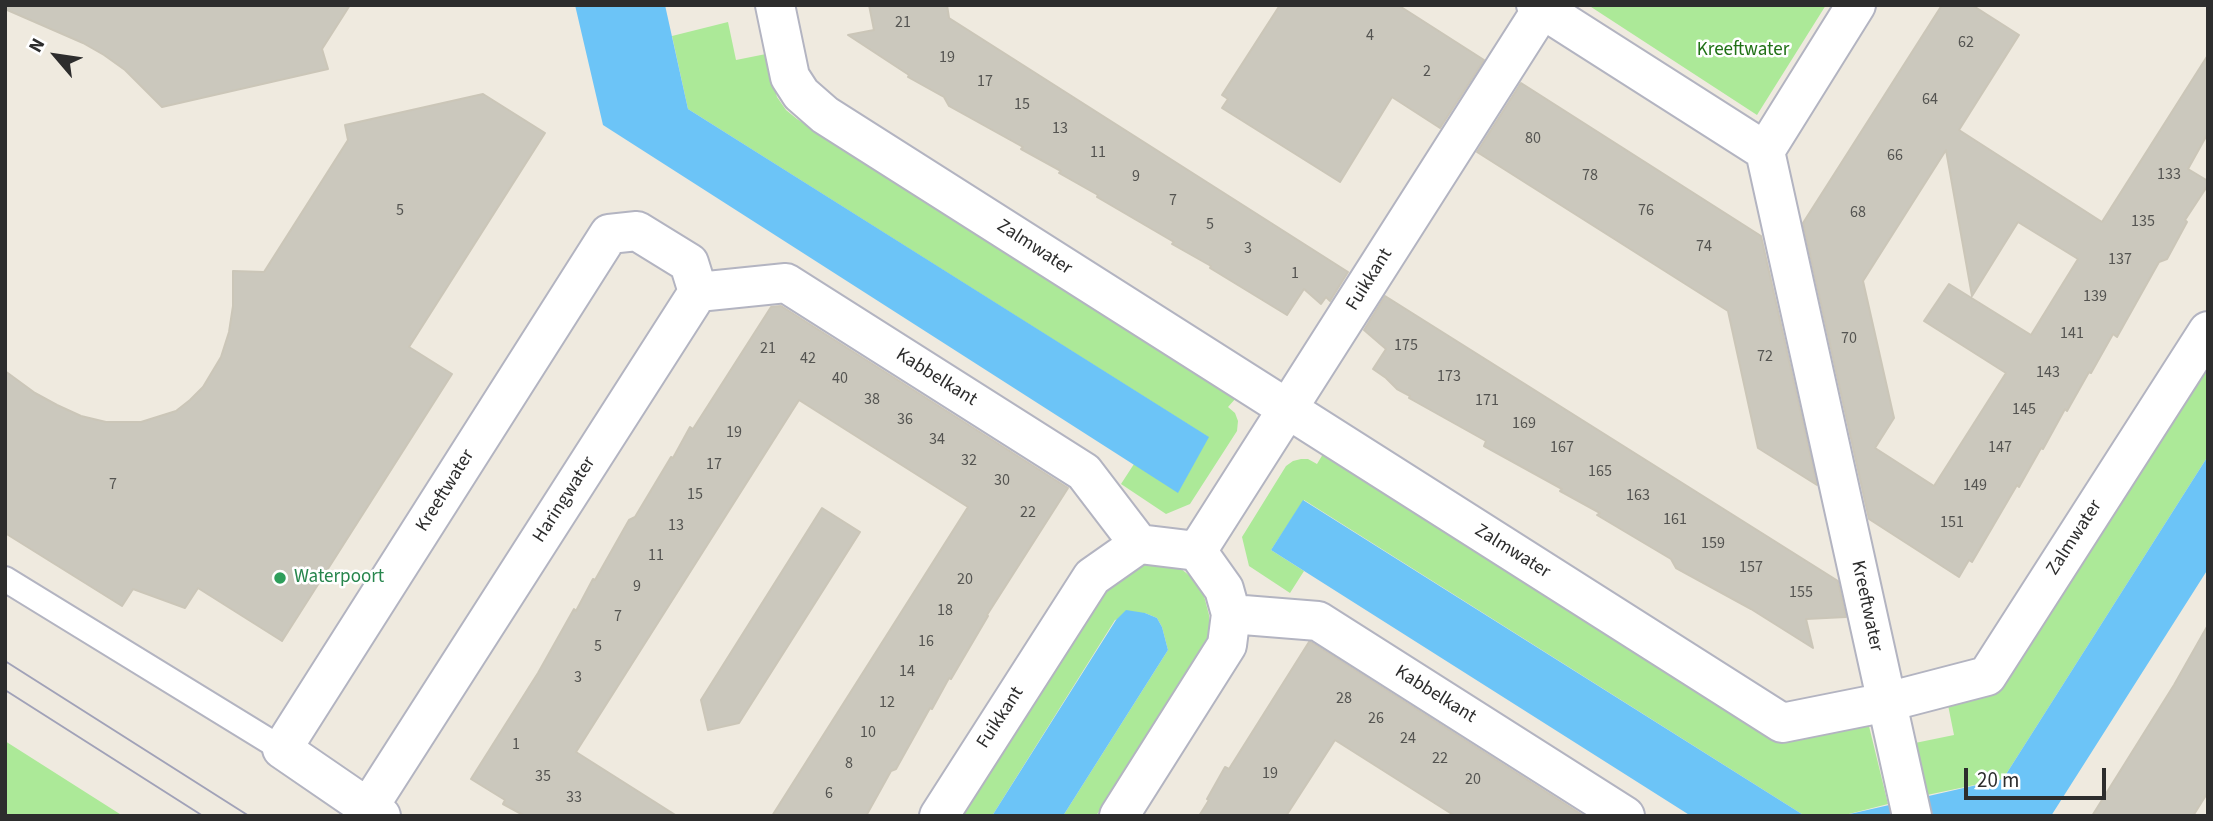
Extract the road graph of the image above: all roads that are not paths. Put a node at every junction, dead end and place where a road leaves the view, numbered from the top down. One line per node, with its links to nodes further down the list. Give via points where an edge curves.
1 (775, 5): 7 (street, Zalmwater, via 790,77 800,94 825,115)
2 (1856, 5): 4 (street)
3 (1539, 7): 4 (street); 7 (street, Fuikkant)
4 (1765, 151): 12 (street, Kreeftwater)
5 (698, 292): 8 (street, Kabbelkant, via 786,283 1084,472); 13 (street, Kreeftwater, via 689,263 637,231 609,234); 14 (street, Haringwater)
6 (2208, 331): 12 (street, Zalmwater, via 1987,676)
7 (1288, 410): 9 (street, Fuikkant); 12 (street, Zalmwater, via 1782,723)
8 (1139, 544): 9 (street); 15 (street, Fuikkant, via 1092,577)
9 (1197, 551): 11 (street, via 1224,589)
10 (5, 579): 13 (lane)
11 (1231, 614): 16 (street, via 1227,645); 17 (street, Kabbelkant, via 1318,621)
12 (1887, 702): 18 (street, Kreeftwater)
13 (282, 749): 14 (street)
14 (375, 812)
15 (939, 816)
16 (1119, 816)
17 (1625, 816)
18 (1912, 816)

